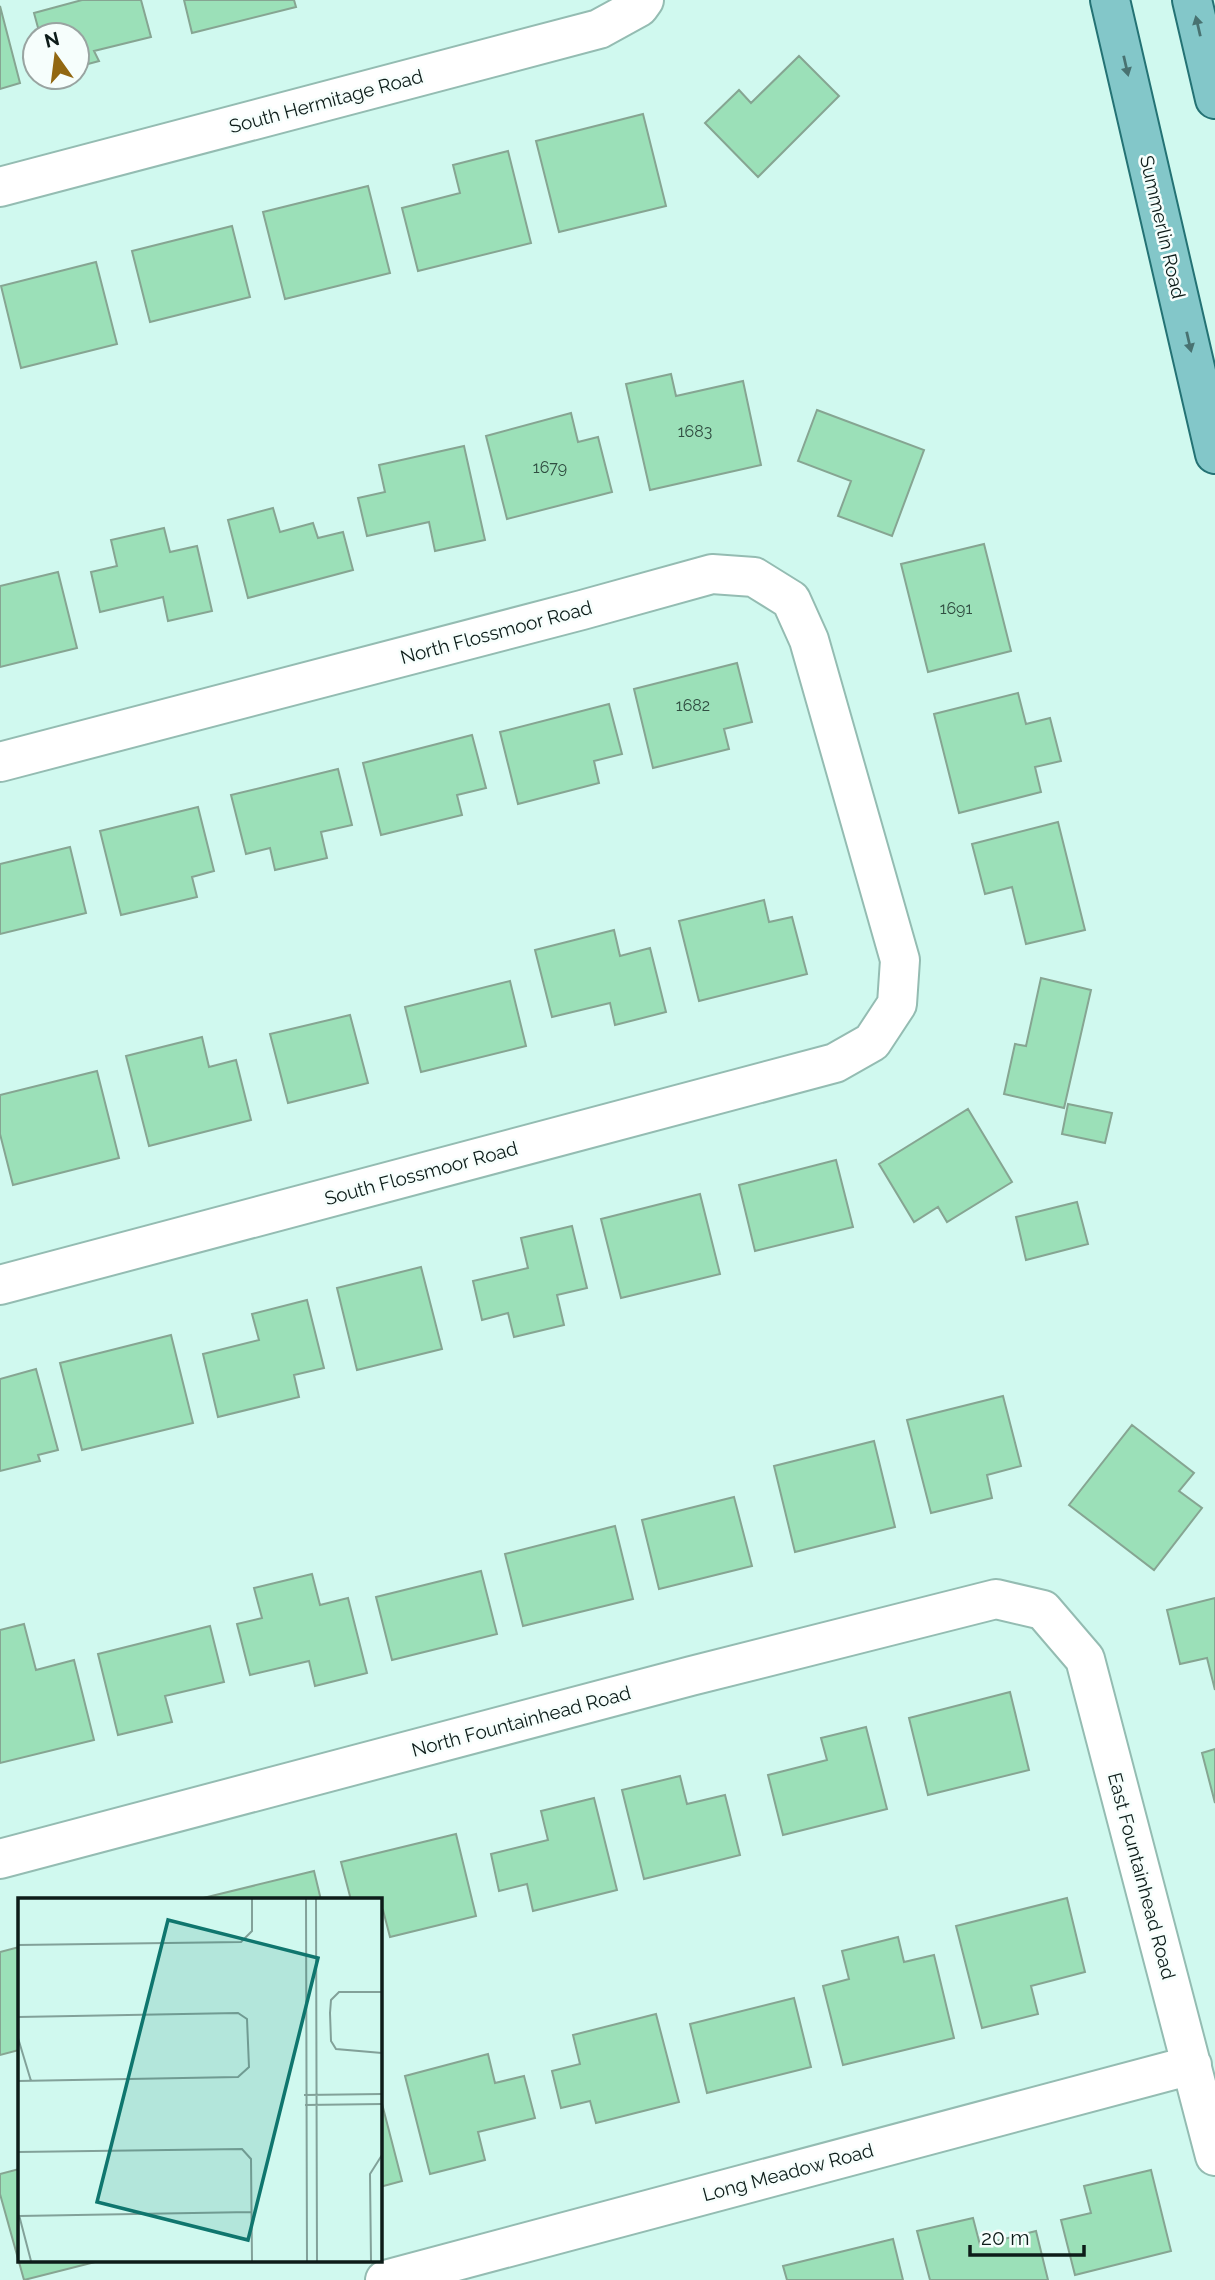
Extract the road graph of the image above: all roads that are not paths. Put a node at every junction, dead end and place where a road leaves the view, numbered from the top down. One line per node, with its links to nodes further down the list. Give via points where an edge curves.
1 (644, 0): 5 (street, South Hermitage Road, via 599,29)
2 (1110, 0): 6 (main road, Summerlin Road, one-way to 6)
3 (1192, 0): 4 (main road, one-way to 3)
4 (1215, 99)
5 (0, 187)
6 (1215, 454)
7 (0, 762): 8 (street, North Flossmoor Road, via 712,575 754,576 791,600 809,640 900,960 897,1004 872,1042)
8 (842, 1059): 9 (street, South Flossmoor Road)
9 (0, 1285)
10 (1043, 1610): 11 (street, North Fountainhead Road, via 996,1600); 12 (street, East Fountainhead Road, via 1085,1659)
11 (0, 1859)
12 (1192, 2065): 13 (street, East Fountainhead Road); 14 (street, Long Meadow Road)
13 (1215, 2156)
14 (385, 2280)

